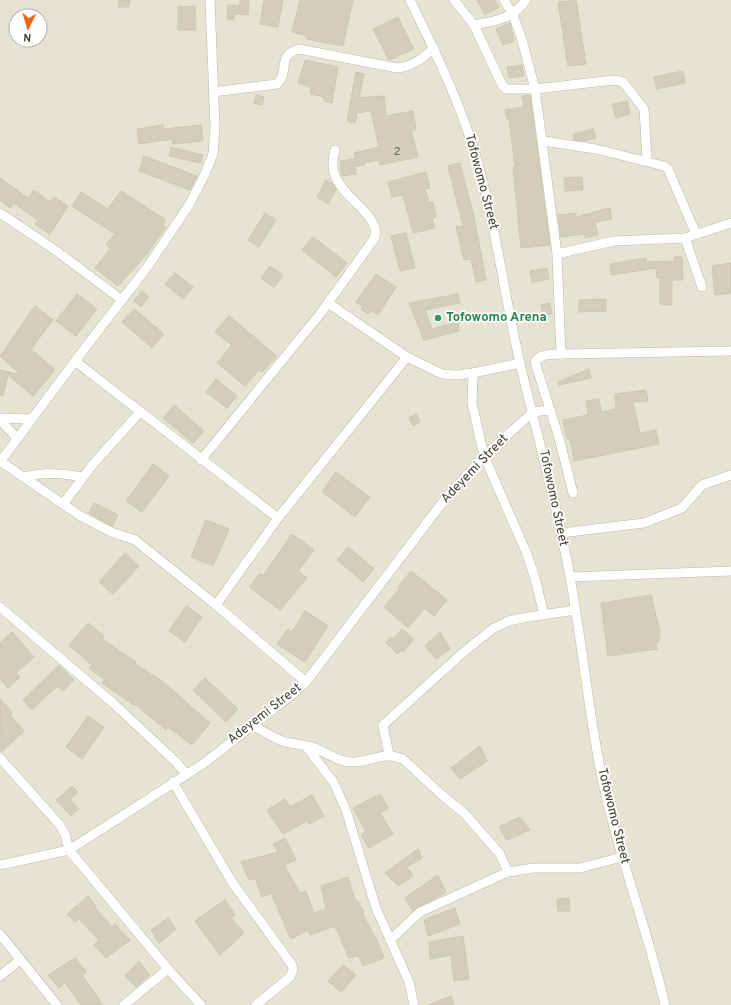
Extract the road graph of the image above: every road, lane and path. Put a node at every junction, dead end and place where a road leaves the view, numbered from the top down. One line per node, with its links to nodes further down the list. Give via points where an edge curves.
1 (210, 0): 10 (street)
2 (454, 0): 7 (street)
3 (504, 0): 6 (street)
4 (526, 0): 6 (street)
5 (414, 1): 8 (street, Tofowomo Street)
6 (513, 15): 7 (street); 9 (street)
7 (474, 25): 9 (street, via 502,85 512,90)
8 (434, 48): 10 (street, via 419,61 397,68 298,49 290,52 285,58 281,80 277,84); 26 (street, Tofowomo Street, via 453,89 473,146 503,274)
9 (535, 89): 11 (street); 13 (street, via 614,80 623,82 644,108)
10 (213, 92): 20 (street, via 213,154 204,176 185,211)
11 (543, 141): 13 (street); 18 (street)
12 (335, 150): 21 (street, via 333,172 372,221 376,233)
13 (647, 160): 16 (street, via 668,169)
14 (0, 212): 20 (street)
15 (731, 223): 16 (street)
16 (696, 234): 17 (street)
17 (685, 238): 18 (street, via 614,241); 19 (street)
18 (557, 254): 23 (street)
19 (702, 287)
20 (122, 300): 25 (street)
21 (328, 303): 24 (street); 35 (street)
22 (731, 352): 23 (street)
23 (561, 354): 28 (street, via 540,356 535,362)
24 (407, 357): 27 (street, via 442,374); 42 (street)
25 (75, 361): 29 (street); 32 (street)
26 (520, 363): 27 (street); 30 (street, Tofowomo Street)
27 (473, 373): 34 (street, via 472,403)
28 (549, 410): 30 (street); 40 (street)
29 (140, 412): 35 (street); 39 (street)
30 (533, 412): 34 (street, Adeyemi Street); 43 (street, Tofowomo Street)
31 (0, 419): 32 (street); 33 (street)
32 (32, 419): 33 (street)
33 (17, 438): 36 (street)
34 (484, 456): 49 (street, via 527,554); 50 (street, Adeyemi Street, via 442,504)
35 (201, 460): 42 (street)
36 (0, 462): 38 (street)
37 (731, 475): 43 (street, via 702,485 682,508 644,523)
38 (24, 477): 39 (street, via 58,472); 41 (street)
39 (83, 477): 41 (street)
40 (573, 493)
41 (63, 504): 46 (street, via 111,532 135,540)
42 (278, 518): 46 (street)
43 (561, 533): 45 (street, Tofowomo Street)
44 (731, 571): 45 (street)
45 (570, 577): 48 (street, Tofowomo Street)
46 (216, 605): 50 (street)
47 (1, 609): 55 (street, via 113,703)
48 (575, 610): 49 (street); 58 (street, Tofowomo Street, via 601,772)
49 (544, 615): 53 (street, via 508,621 494,628 398,710 382,727)
50 (306, 682): 51 (street, Adeyemi Street)
51 (252, 725): 52 (street, via 270,736); 55 (street, Adeyemi Street, via 203,764)
52 (306, 746): 53 (street, via 339,760 355,762); 62 (street, via 334,783 346,810 371,894)
53 (389, 755): 60 (street, via 403,759 466,814 500,854)
54 (0, 758): 57 (street, via 59,824 65,834)
55 (186, 774): 56 (street, Adeyemi Street)
56 (173, 782): 57 (street, Adeyemi Street); 69 (street, via 232,882 292,965 290,977)
57 (68, 850): 59 (street, Adeyemi Street); 64 (street)
58 (622, 856): 60 (street, via 580,868 534,868); 71 (street, Tofowomo Street, via 658,973)
59 (0, 865)
60 (508, 872): 62 (street, via 420,912)
61 (0, 934): 63 (street)
62 (390, 940): 70 (street, via 409,982)
63 (20, 960): 65 (street); 66 (street)
64 (168, 969): 67 (street); 68 (street)
65 (0, 976)
66 (57, 1005)
67 (124, 1005)
68 (201, 1005)
69 (256, 1005)
70 (414, 1005)
71 (664, 1005)

